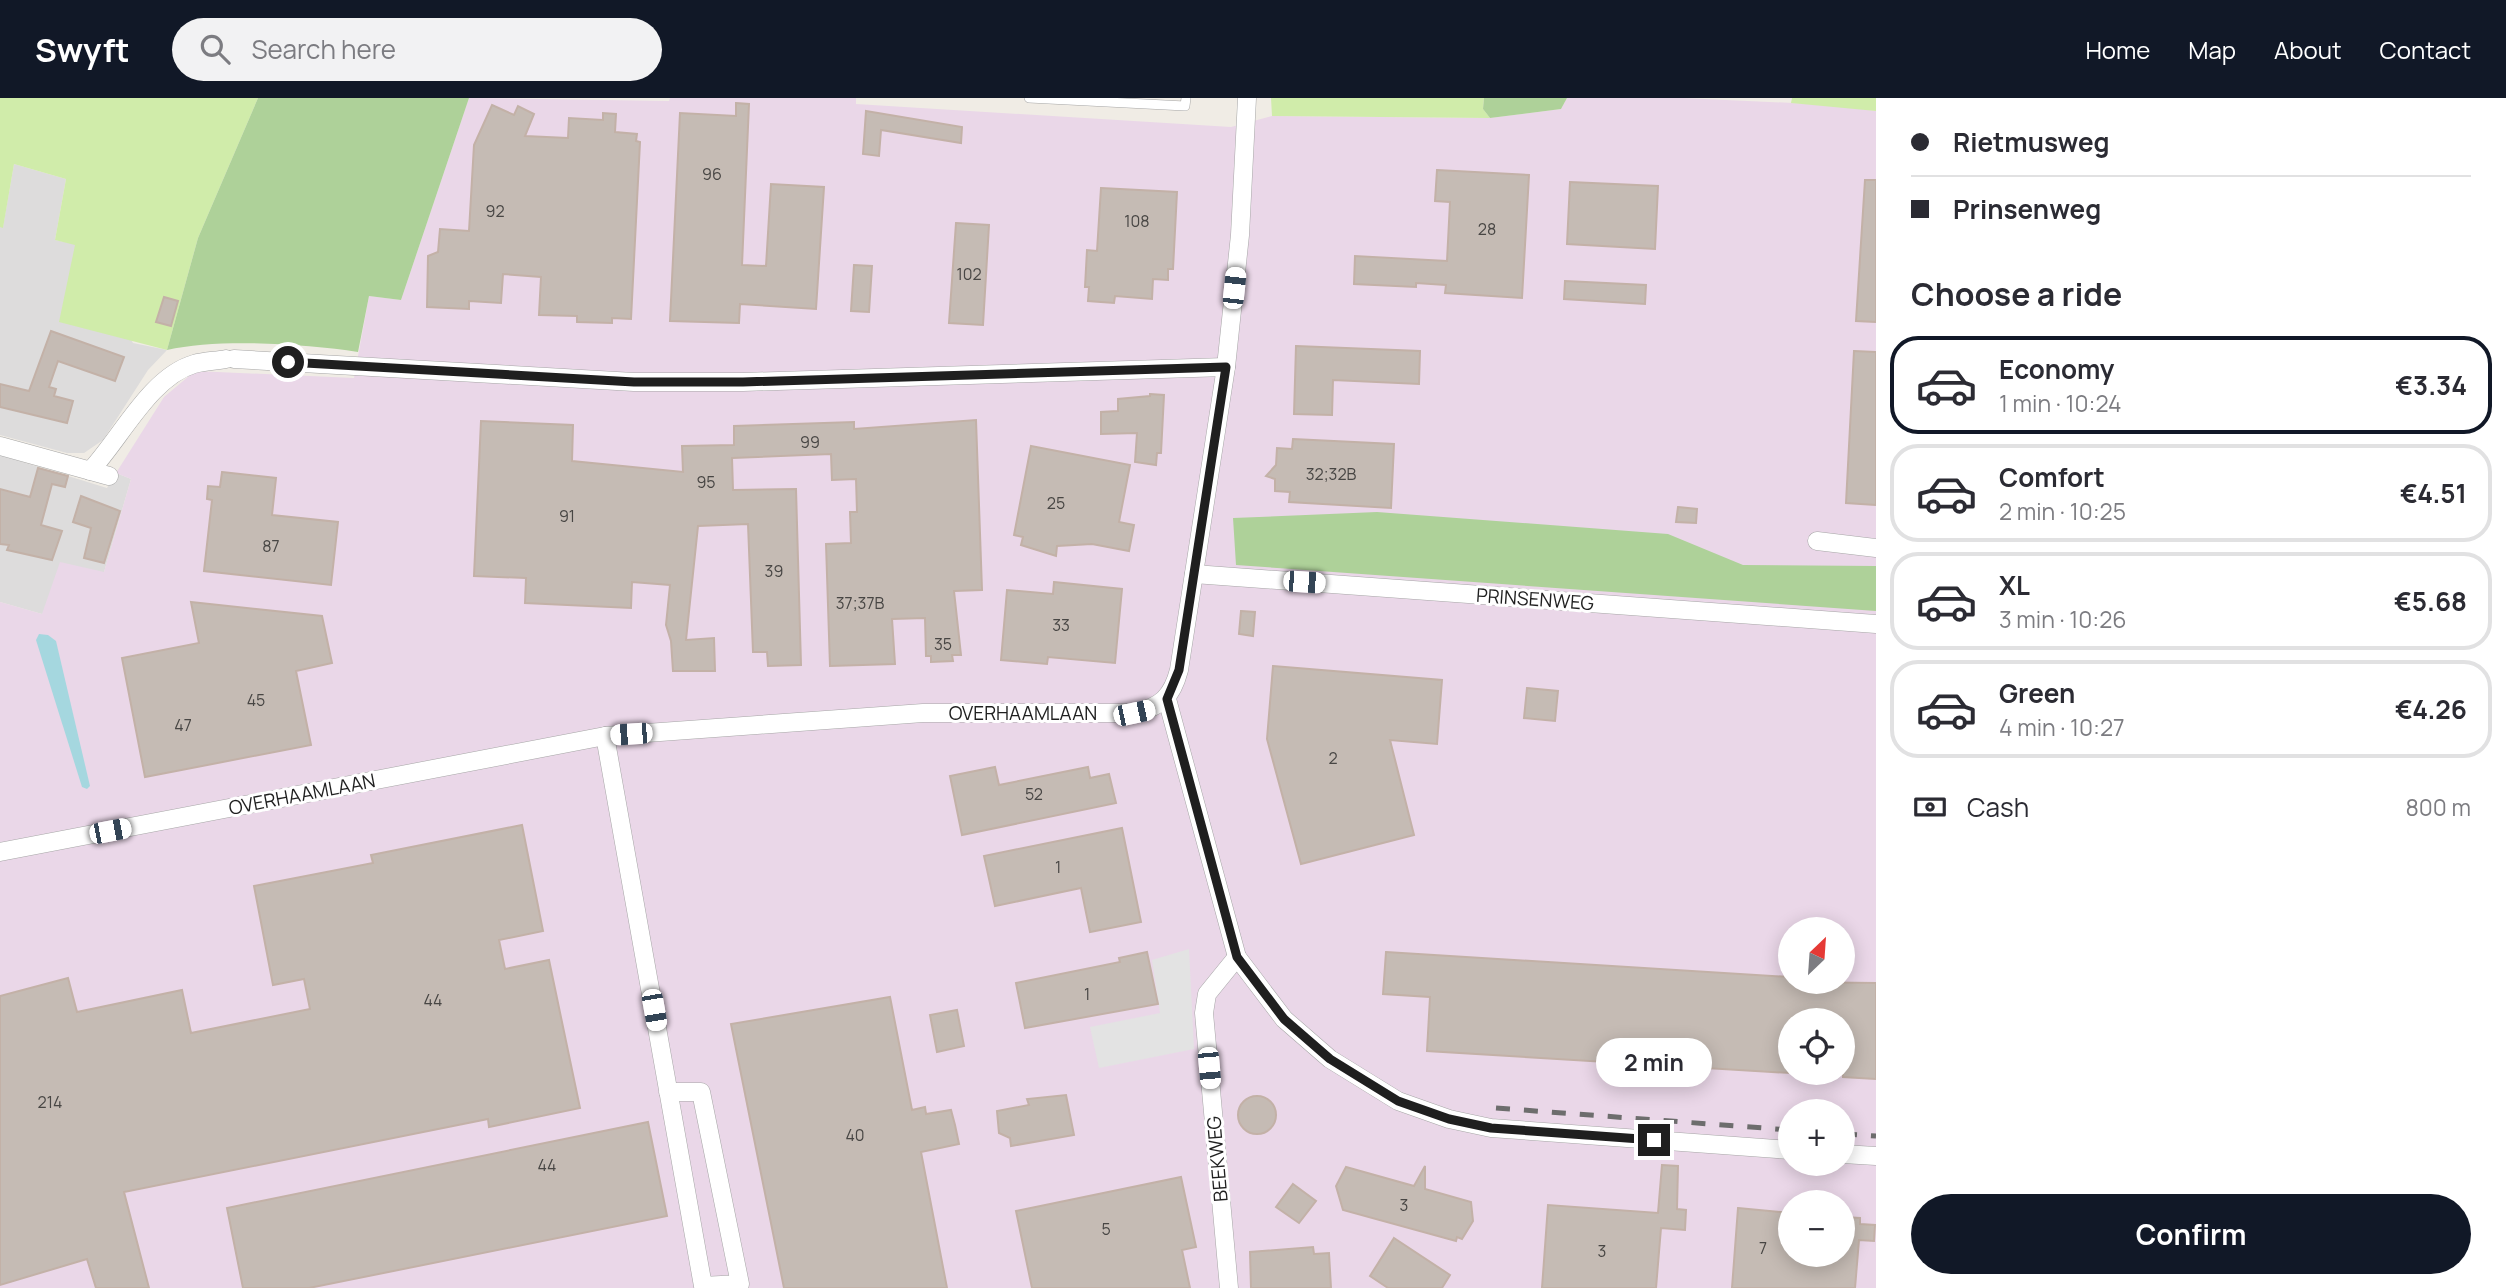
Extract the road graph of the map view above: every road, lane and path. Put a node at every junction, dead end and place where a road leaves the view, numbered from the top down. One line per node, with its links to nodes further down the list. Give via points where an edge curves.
1 (1029, 98): 2 (lane, via 1185,106)
2 (1186, 98)
3 (1247, 98): 4 (street, via 1240,235)
4 (1226, 367): 6 (street, via 647,382 230,359 193,364 167,377); 10 (street)
5 (0, 446): 6 (street)
6 (90, 471): 7 (street)
7 (109, 476)
8 (1817, 541): 9 (street)
9 (1876, 548)
10 (1195, 574): 11 (street, PRINSENWEG); 12 (street, via 1179,670)
11 (1876, 624)
12 (1167, 699): 13 (street, OVERHAAMLAAN, via 1155,709 1134,713 923,713); 15 (street)
13 (605, 736): 14 (street, OVERHAAMLAAN); 16 (street)
14 (0, 852)
15 (1237, 957): 17 (street, via 1284,1019 1330,1059 1398,1101 1491,1128); 20 (street, BEEKWEG, via 1207,994 1204,1013)
16 (668, 1093): 16 (street, via 701,1092 740,1284 703,1286)
17 (1778, 1149)
18 (1855, 1155): 19 (street)
19 (1876, 1156)
20 (1229, 1288)

